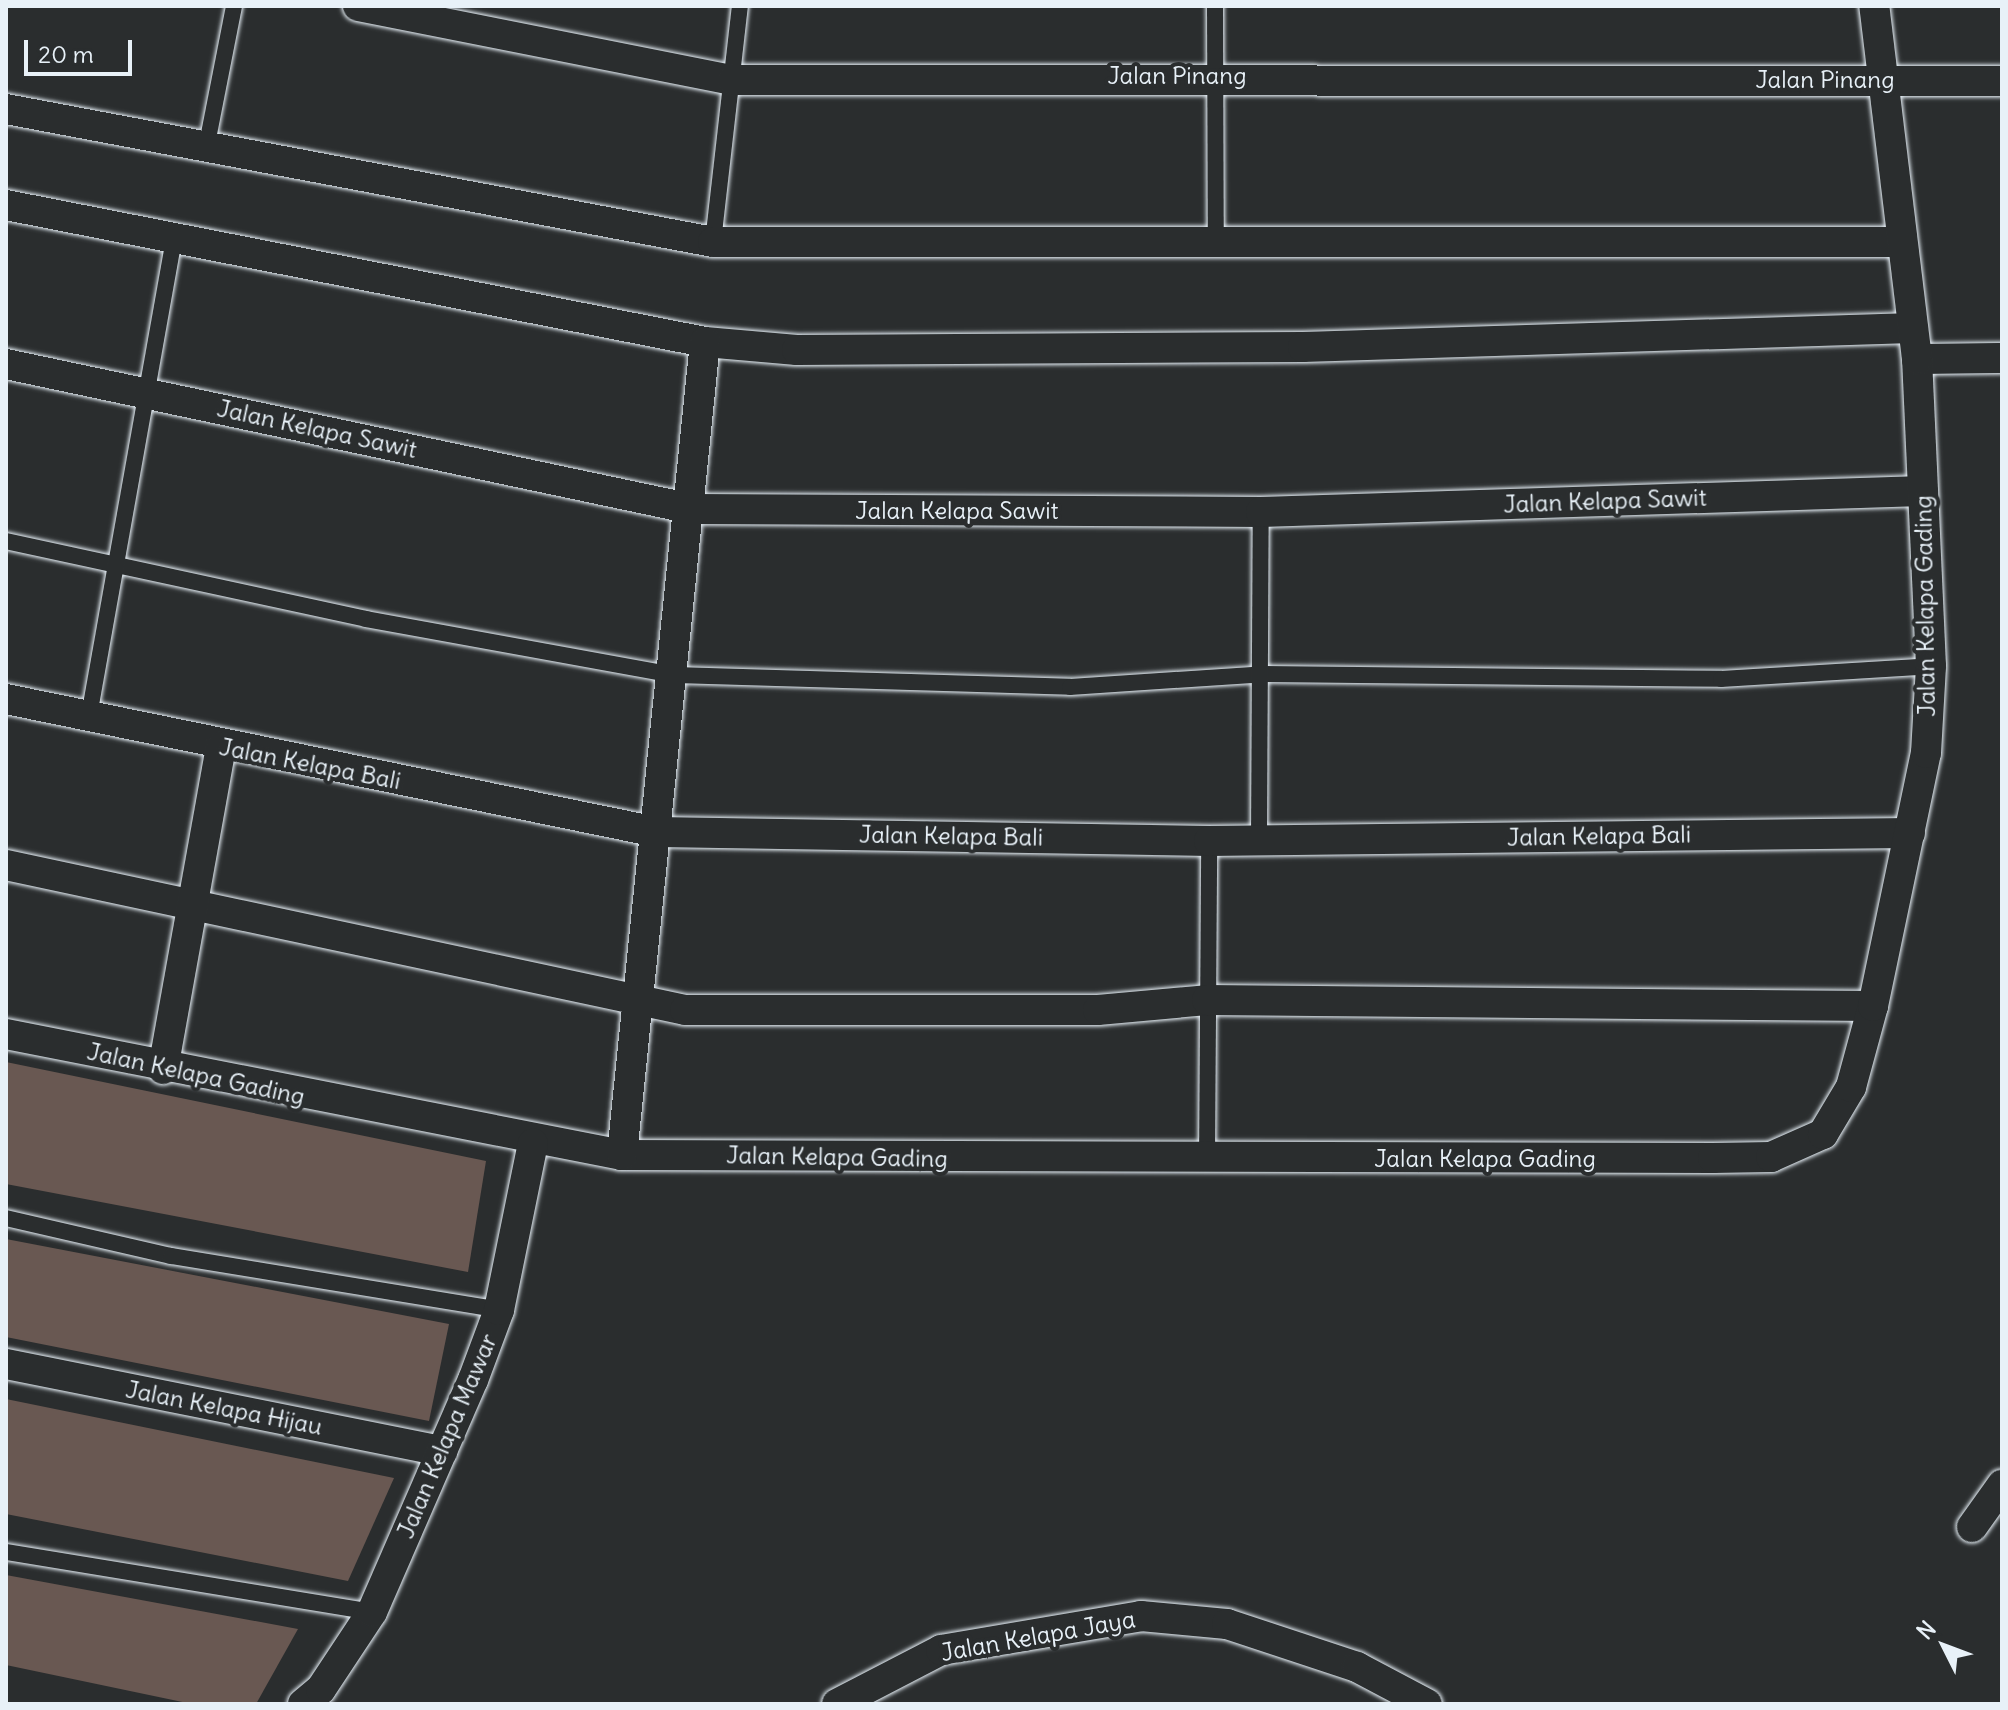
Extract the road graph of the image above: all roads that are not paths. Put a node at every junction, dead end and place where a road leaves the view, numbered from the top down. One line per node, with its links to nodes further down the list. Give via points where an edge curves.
1 (234, 6): 11 (lane)
2 (358, 6): 7 (street, Jalan Pinang)
3 (740, 6): 7 (lane)
4 (1215, 6): 6 (lane)
5 (1874, 6): 8 (street, Jalan Kelapa Gading)
6 (1216, 75): 7 (street, Jalan Pinang); 8 (street, Jalan Pinang); 16 (lane)
7 (733, 80): 14 (lane)
8 (1884, 81): 9 (street, Jalan Pinang); 15 (street, Jalan Kelapa Gading)
9 (2002, 81)
10 (6, 109): 11 (street)
11 (206, 149): 14 (street)
12 (6, 205): 13 (street)
13 (174, 237): 18 (street); 22 (lane)
14 (713, 242): 16 (street)
15 (1902, 242): 16 (street); 17 (street, Jalan Kelapa Gading)
16 (1216, 244)
17 (1913, 328): 18 (street, via 1287,347 797,350); 20 (street, Jalan Kelapa Gading)
18 (705, 342): 24 (street)
19 (2002, 358): 20 (street)
20 (1917, 359): 23 (street, Jalan Kelapa Gading)
21 (6, 364): 22 (street, Jalan Kelapa Sawit)
22 (148, 393): 24 (street, Jalan Kelapa Sawit); 27 (lane)
23 (1923, 491): 25 (street, Jalan Kelapa Sawit); 28 (street, Jalan Kelapa Gading)
24 (692, 509): 25 (street, Jalan Kelapa Sawit); 30 (street)
25 (1261, 512): 29 (lane)
26 (6, 541): 27 (lane)
27 (113, 564): 30 (lane); 32 (lane)
28 (1931, 666): 29 (lane, via 1721,679); 35 (street, Jalan Kelapa Gading, via 1926,753)
29 (1264, 674): 30 (lane, via 1070,687); 36 (lane)
30 (675, 675): 34 (street)
31 (6, 699): 32 (street, Jalan Kelapa Bali)
32 (89, 716): 33 (street, Jalan Kelapa Bali)
33 (221, 747): 34 (street, Jalan Kelapa Bali); 39 (street)
34 (657, 832): 37 (street, Jalan Kelapa Bali); 41 (street)
35 (1910, 833): 36 (street, Jalan Kelapa Bali); 42 (street, Jalan Kelapa Gading)
36 (1259, 840): 37 (street, Jalan Kelapa Bali)
37 (1209, 841): 40 (lane)
38 (6, 865): 39 (street)
39 (192, 909): 41 (street); 44 (street)
40 (1207, 1000): 41 (street, via 1098,1010 685,1010); 42 (street); 47 (lane)
41 (639, 1002): 46 (street)
42 (1873, 1006): 47 (street, Jalan Kelapa Gading, via 1851,1087 1823,1134 1771,1157)
43 (6, 1034): 44 (street, Jalan Kelapa Gading)
44 (163, 1069): 45 (street, Jalan Kelapa Gading)
45 (533, 1143): 46 (street, Jalan Kelapa Gading); 49 (street, Jalan Kelapa Mawar)
46 (622, 1155): 47 (street, Jalan Kelapa Gading)
47 (1207, 1160)
48 (6, 1218): 49 (lane, via 171,1256)
49 (499, 1310): 51 (street, Jalan Kelapa Mawar)
50 (6, 1364): 51 (street, Jalan Kelapa Hijau)
51 (442, 1451): 55 (street, Jalan Kelapa Mawar)
52 (2002, 1485): 53 (street)
53 (1972, 1527)
54 (6, 1552): 55 (lane)
55 (372, 1612): 56 (street, Jalan Kelapa Mawar, via 321,1689)
56 (303, 1704)
57 (837, 1704): 58 (street, Jalan Kelapa Jaya, via 941,1650 1141,1616 1227,1624 1357,1667)
58 (1427, 1704)

